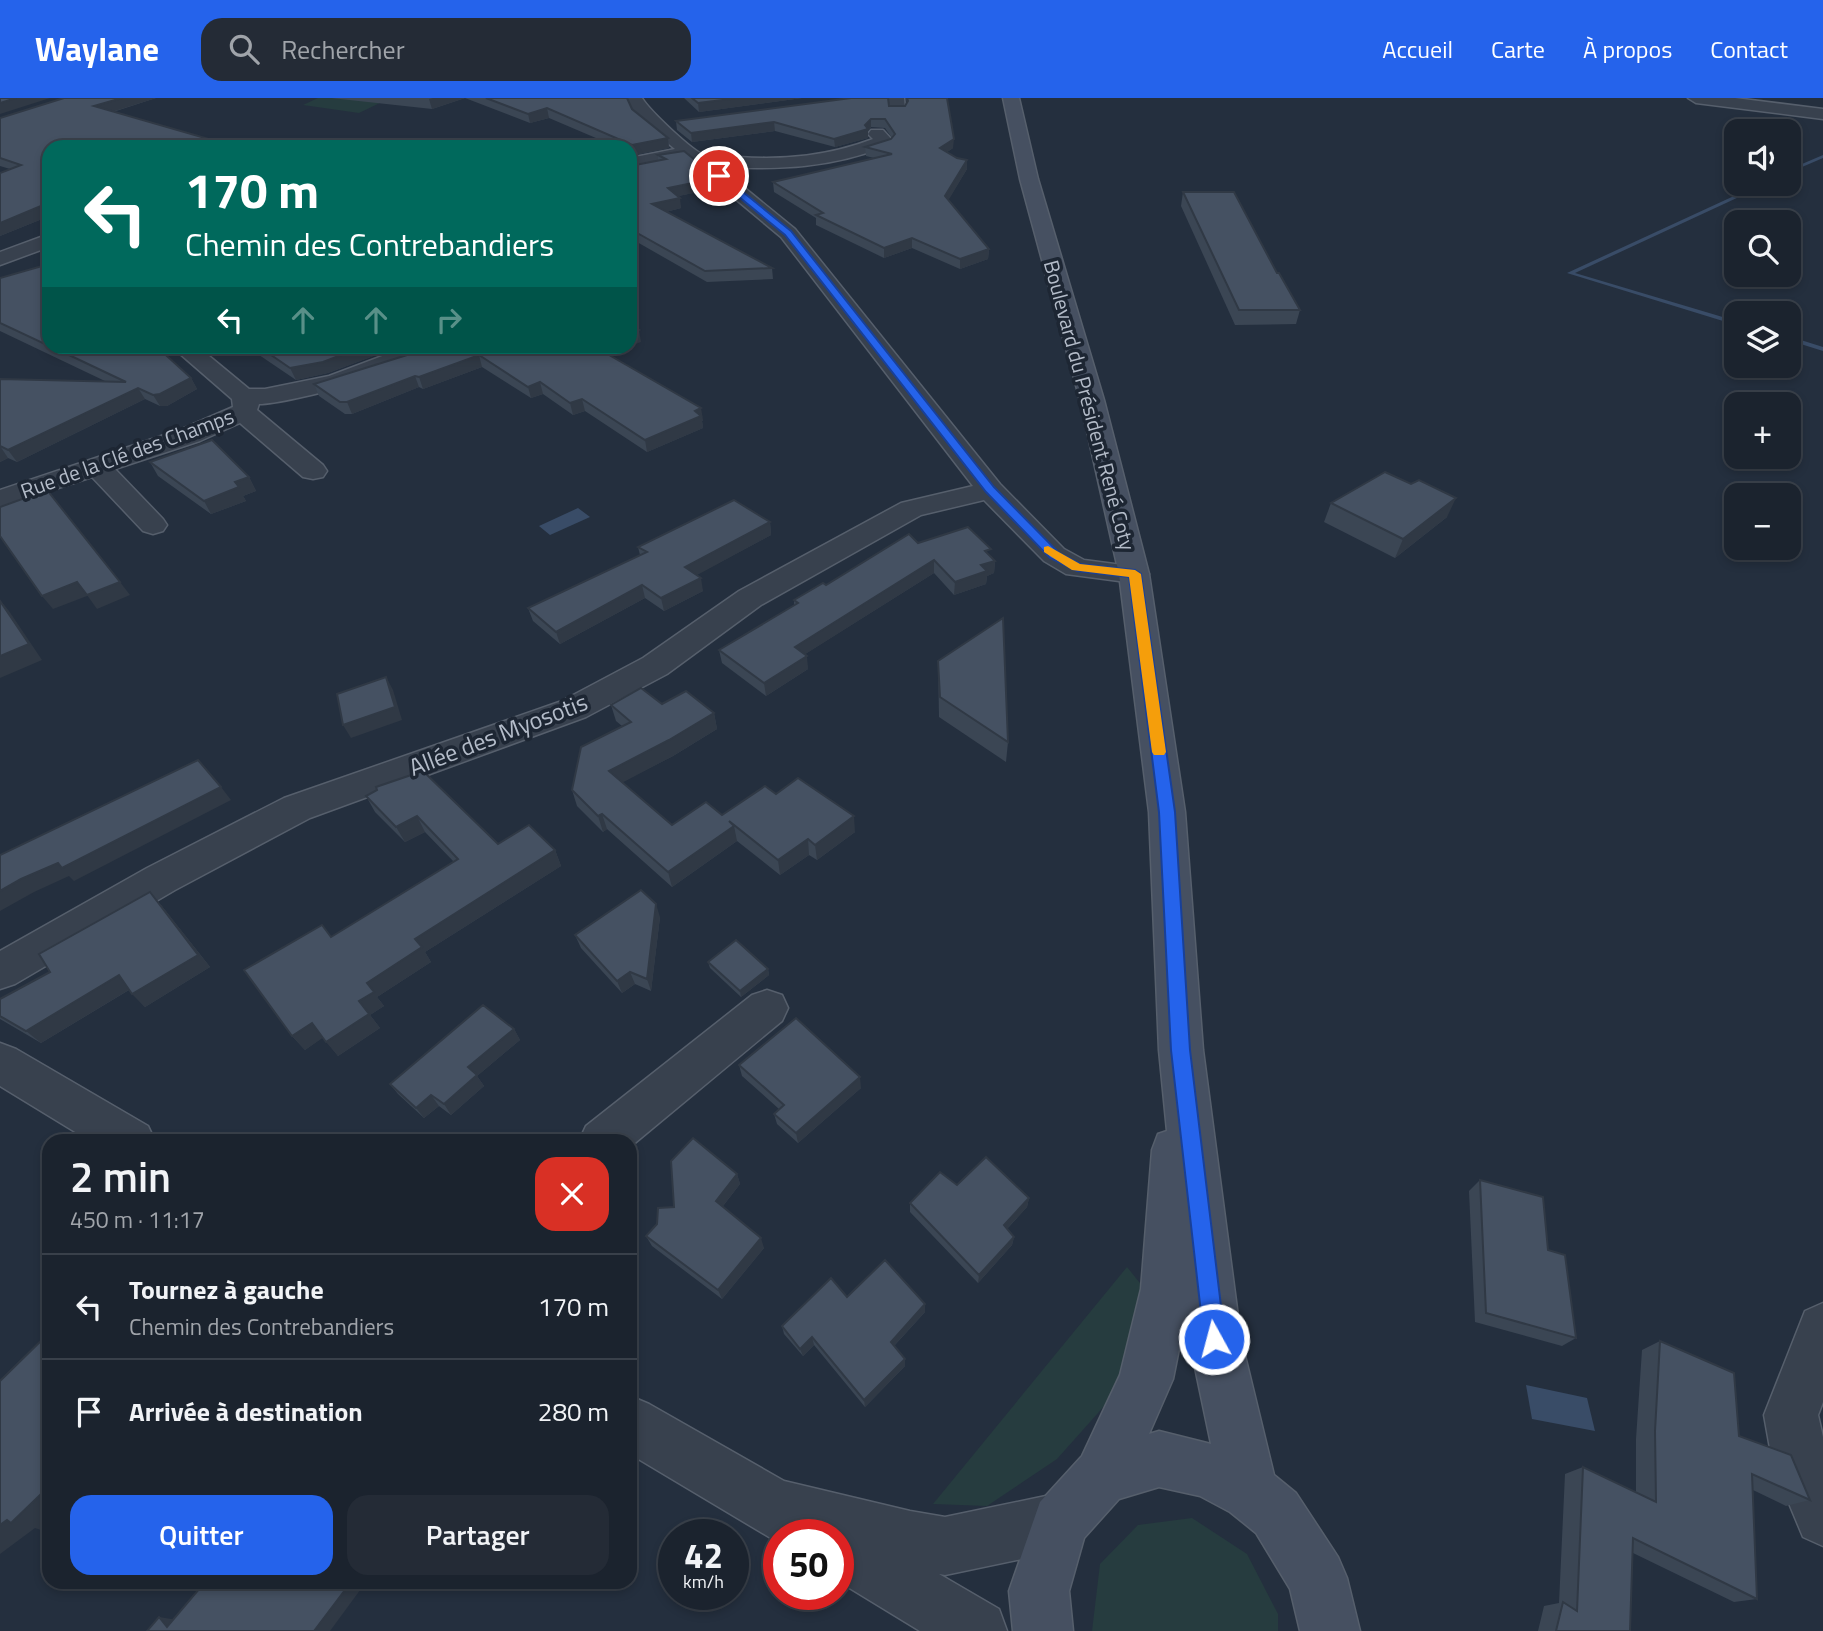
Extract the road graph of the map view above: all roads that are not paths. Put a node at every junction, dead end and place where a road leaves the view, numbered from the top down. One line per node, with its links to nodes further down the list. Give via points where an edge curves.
1 (634, 98): 6 (street, via 642,113)
2 (1696, 98): 4 (street)
3 (1009, 100): 21 (main road, Boulevard du Président René Coty)
4 (1823, 114)
5 (679, 122): 6 (street)
6 (658, 125): 8 (street)
7 (877, 134): 8 (street, via 884,141 824,162 769,165)
8 (695, 157): 9 (street); 18 (street, via 788,233)
9 (637, 162)
10 (0, 247): 11 (street)
11 (39, 251): 12 (street)
12 (0, 259)
13 (190, 354): 15 (street, Rue de la Clé des Champs)
14 (411, 354): 15 (street)
15 (243, 404): 16 (street, Rue de la Clé des Champs, via 191,435); 17 (street)
16 (96, 466): 19 (street, Rue de la Clé des Champs); 20 (street)
17 (313, 471)
18 (990, 490): 21 (street, via 1054,555 1077,568); 22 (street, Allée des Myosotis, via 911,509 750,598 655,666 574,709 297,808 161,879)
19 (0, 499)
20 (153, 525)
21 (1135, 574): 24 (main road, Boulevard du Président René Coty, via 1167,812)
22 (0, 972)
23 (767, 1008): 27 (street)
24 (1181, 1050): 30 (main road, Boulevard du Président René Coty, via 1166,1289 1146,1379); 31 (main road, Boulevard du Président René Coty, via 1214,1339)
25 (0, 1063): 26 (street)
26 (120, 1134)
27 (611, 1134)
28 (1823, 1329): 32 (street, via 1791,1415 1801,1465)
29 (637, 1427): 33 (street)
30 (1102, 1476): 31 (main road, via 1159,1459 1207,1470); 34 (main road)
31 (1250, 1492): 39 (main road, via 1276,1513 1317,1578)
32 (1823, 1517)
33 (794, 1519)
34 (1060, 1522): 35 (street, via 945,1546); 38 (main road, via 1039,1591)
35 (854, 1531)
36 (854, 1557): 37 (street)
37 (976, 1631)
38 (1043, 1631)
39 (1329, 1631)

